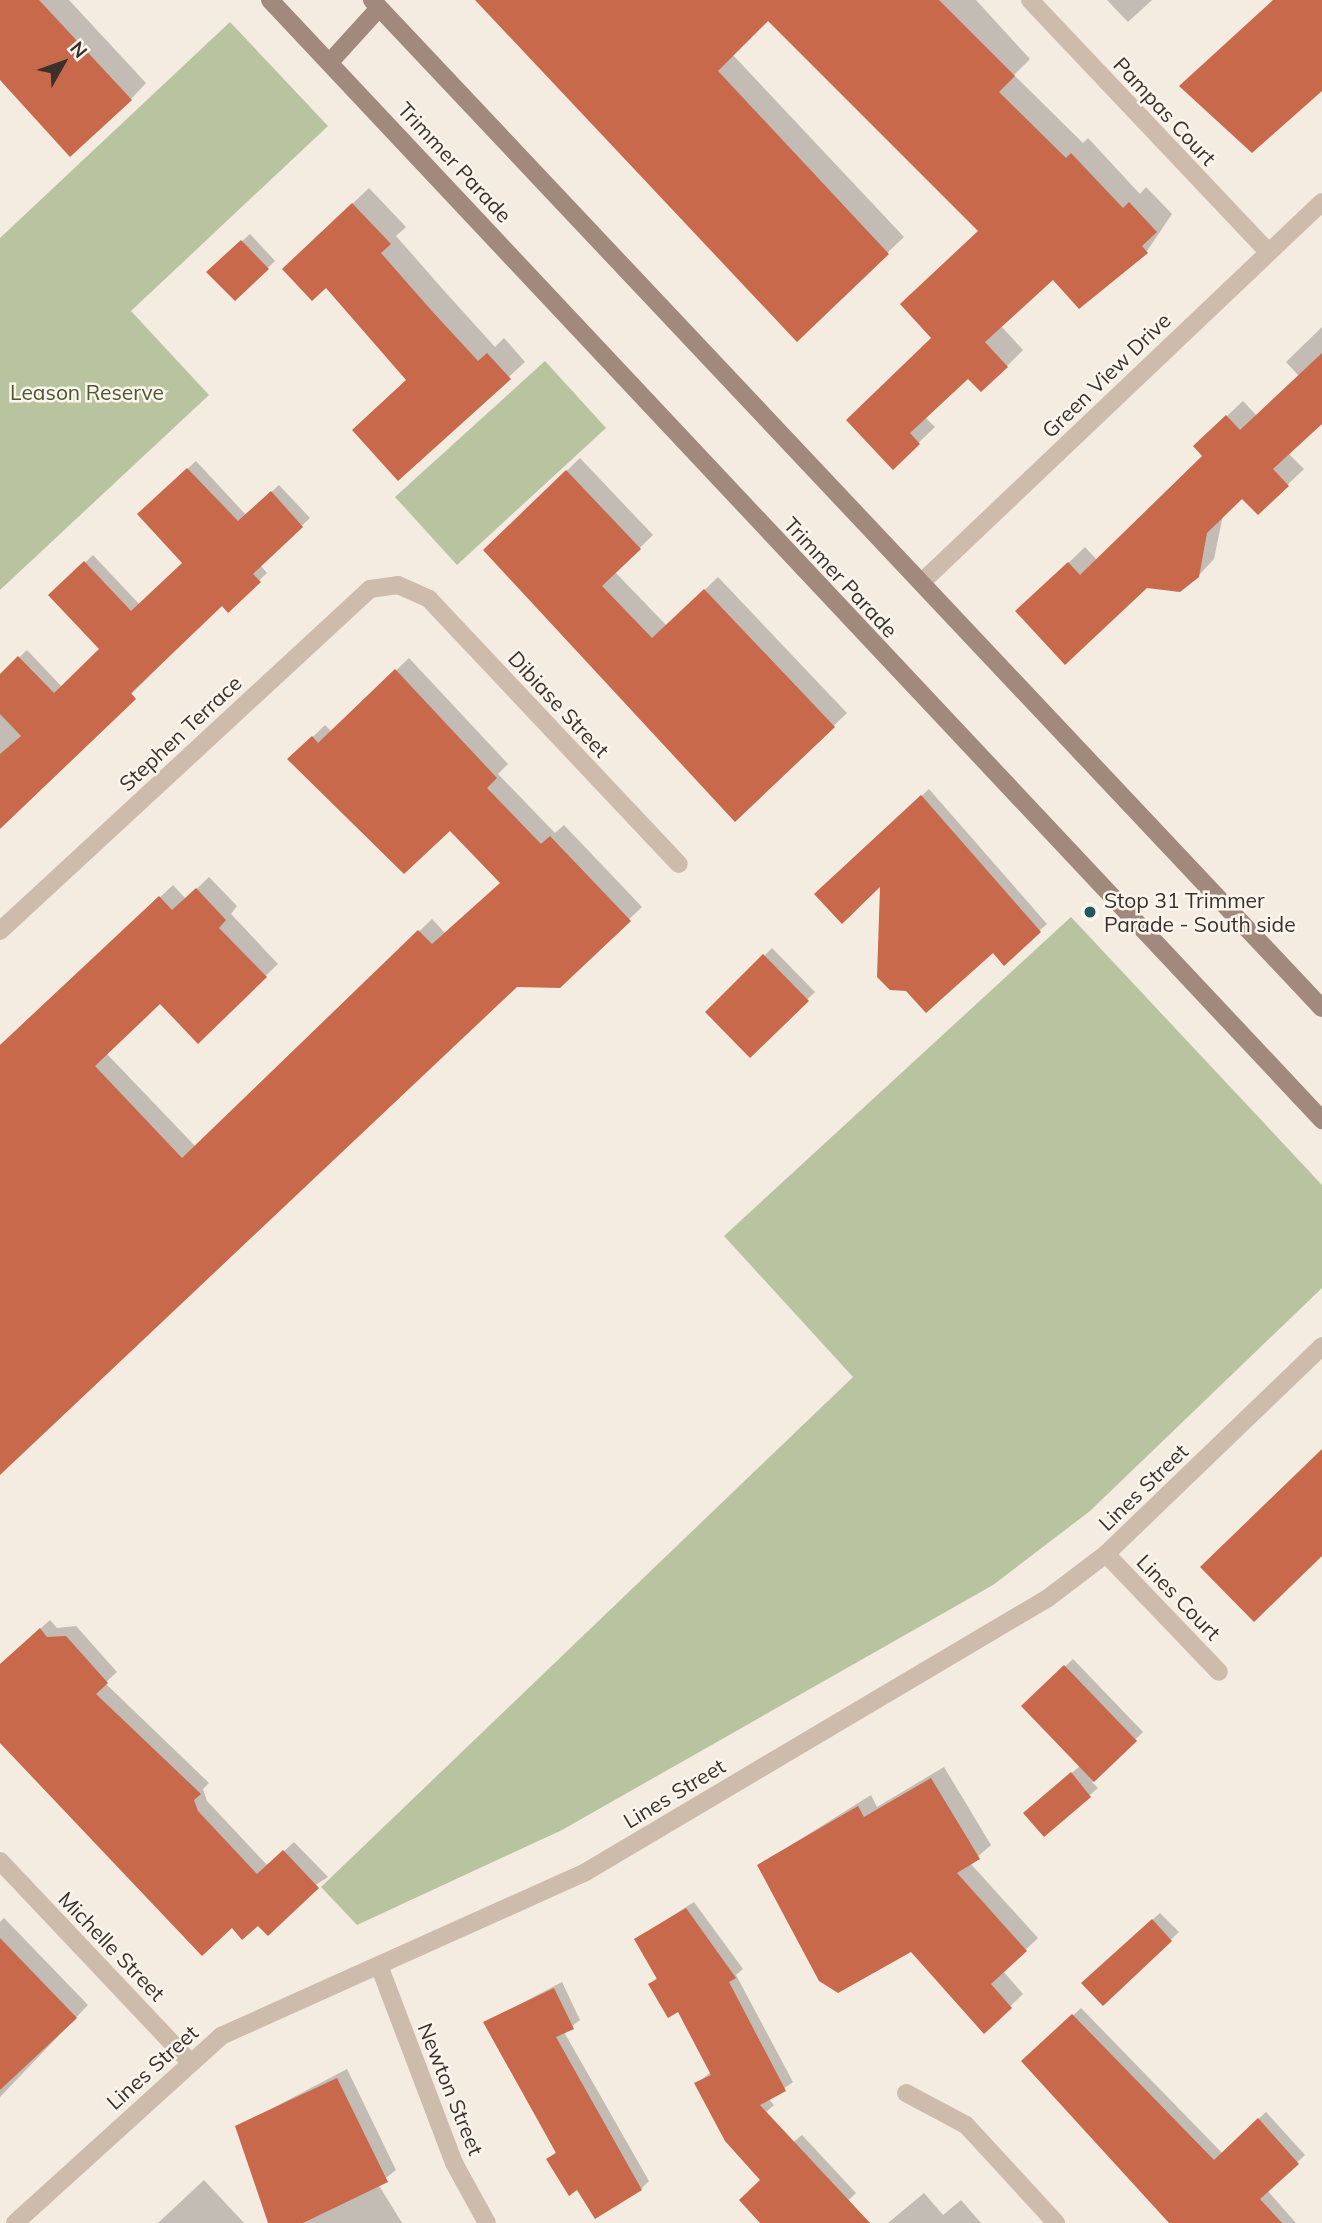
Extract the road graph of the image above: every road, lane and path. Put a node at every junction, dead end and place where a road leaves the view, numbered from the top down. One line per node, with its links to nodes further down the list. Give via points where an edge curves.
1 (270, 0): 4 (main road, Trimmer Parade)
2 (1030, 0): 6 (street, Pampas Court)
3 (375, 4): 4 (main road); 7 (main road)
4 (330, 62): 12 (main road, Trimmer Parade)
5 (1322, 201): 6 (street, Green View Drive)
6 (1268, 252): 7 (street, Green View Drive)
7 (923, 581): 11 (main road)
8 (398, 585): 9 (street, Dibiase Street, via 429,599); 10 (street, Stephen Terrace, via 370,589)
9 (679, 864)
10 (0, 931)
11 (1322, 1008)
12 (1322, 1120)
13 (1322, 1346): 14 (street, Lines Street)
14 (1106, 1554): 15 (street, Lines Court); 17 (street, Lines Street, via 1048,1598 583,1873)
15 (1219, 1672)
16 (0, 1861): 18 (street, Michelle Street)
17 (380, 1968): 18 (street, Lines Street, via 221,2036); 21 (street, Newton Street, via 454,2163)
18 (190, 2062): 20 (street, Lines Street)
19 (906, 2093): 22 (street, via 966,2125)
20 (15, 2223)
21 (487, 2223)
22 (1056, 2223)

